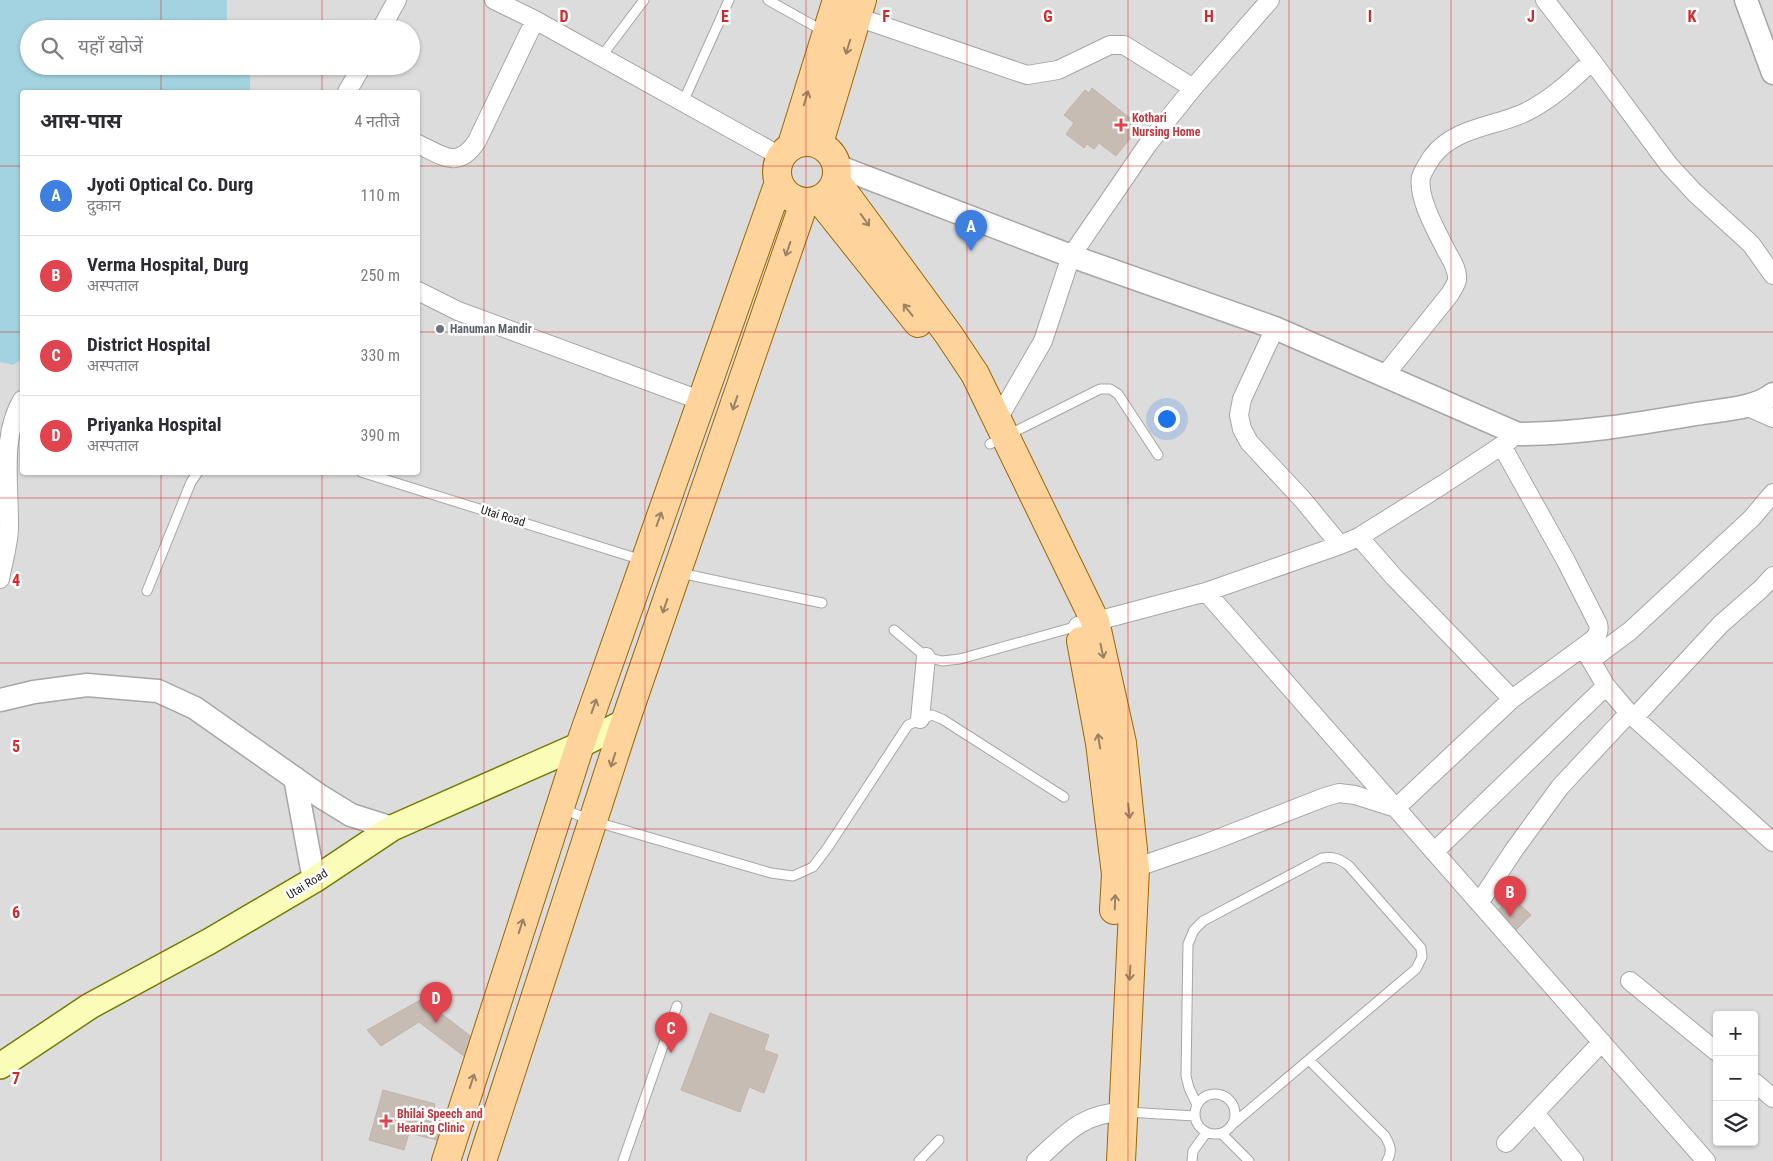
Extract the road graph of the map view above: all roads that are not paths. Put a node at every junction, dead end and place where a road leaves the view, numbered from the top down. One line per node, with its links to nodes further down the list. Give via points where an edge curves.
1 (397, 0): 10 (street)
2 (494, 0): 11 (street)
3 (644, 0): 13 (lane)
4 (729, 0): 19 (lane)
5 (768, 0): 12 (lane)
6 (1270, 0): 17 (street)
7 (1545, 0): 14 (street)
8 (1746, 0): 15 (street)
9 (852, 6): 12 (main road); 17 (street, via 1027,75 1058,70 1110,45 1124,45); 20 (main road, one-way to 20)
10 (386, 20)
11 (534, 20): 13 (street); 21 (street, via 469,153 452,159)
12 (827, 33): 22 (main road, one-way to 12)
13 (601, 57): 19 (street)
14 (1592, 61): 26 (street, via 1669,165 1751,244); 29 (street, via 1543,103 1524,113 1457,136 1441,146 1431,159 1421,175 1420,184 1457,280 1450,294)
15 (1773, 73)
16 (357, 75): 18 (street)
17 (1193, 88): 25 (street, via 1148,144)
18 (348, 90)
19 (683, 102): 22 (street)
20 (819, 143): 22 (main road, via 805,141); 24 (main road, via 830,152)
21 (420, 145)
22 (786, 151): 23 (main road, via 776,171)
23 (778, 185): 24 (main road, via 789,198); 31 (main road)
24 (824, 187): 25 (street); 35 (main road, via 949,336 976,374); 44 (main road, one-way to 44)
25 (1071, 256): 28 (street); 35 (street, via 1043,341)
26 (1773, 275)
27 (420, 292): 31 (street, via 458,310)
28 (1275, 328): 29 (street); 42 (street, via 1242,399 1239,414 1242,429 1249,442)
29 (1385, 375): 36 (street)
30 (1773, 394): 33 (street)
31 (702, 401): 43 (main road, one-way to 31)
32 (20, 403): 46 (street, via 7,460 9,528)
33 (1746, 406): 34 (street); 36 (street)
34 (1773, 418)
35 (998, 433): 37 (lane, via 1100,389 1110,389 1118,394); 50 (main road)
36 (1510, 440): 41 (street, via 1442,486); 52 (street, via 1598,624 1598,636)
37 (1158, 455)
38 (196, 475): 47 (lane)
39 (371, 475): 43 (lane, Utai Road)
40 (1773, 493): 52 (street, via 1752,518 1630,631)
41 (1358, 536): 42 (street); 55 (street)
42 (1340, 545): 48 (street)
43 (645, 560): 60 (main road, one-way to 43)
44 (677, 572): 49 (lane); 59 (main road, one-way to 59)
45 (1773, 576): 57 (street)
46 (0, 579)
47 (148, 591)
48 (1206, 592): 50 (street); 64 (street)
49 (822, 603)
50 (1086, 623): 53 (lane, via 960,659 942,661); 69 (main road, via 1122,743)
51 (894, 630): 53 (lane)
52 (1587, 654): 54 (street); 55 (street)
53 (926, 657): 58 (street)
54 (1606, 686): 57 (street); 68 (street)
55 (1512, 699): 64 (street)
56 (0, 700): 61 (street, via 87,685 158,691 196,708)
57 (1631, 716): 67 (street); 71 (street, via 1560,787)
58 (920, 719): 62 (lane, via 932,715 942,719); 65 (lane, via 908,725 813,867 793,876 771,873)
59 (625, 722): 60 (main road, Utai Road); 65 (main road, one-way to 65)
60 (580, 745): 63 (main road); 66 (main road, Utai Road)
61 (295, 778): 66 (street, via 351,815); 70 (street)
62 (1064, 797)
63 (559, 808): 65 (lane); 89 (main road, one-way to 63)
64 (1396, 808): 68 (street); 69 (street, via 1339,793)
65 (593, 820): 90 (main road)
66 (392, 828): 70 (main road, Utai Road)
67 (1772, 839)
68 (1434, 852): 71 (street)
69 (1126, 872): 81 (main road)
70 (314, 880): 77 (main road, Utai Road, via 90,1006)
71 (1480, 903): 74 (street)
72 (1630, 981): 75 (street)
73 (677, 1006): 91 (lane)
74 (1602, 1042): 82 (street); 100 (street)
75 (1713, 1049)
76 (1308, 1060): 80 (lane, via 1416,969 1422,957 1421,948 1349,866 1332,856 1322,858 1204,921 1194,930 1188,944 1186,1076); 84 (lane); 98 (lane, via 1385,1136 1391,1155)
77 (0, 1066)
78 (1758, 1085): 79 (street)
79 (1773, 1098)
80 (1197, 1105): 83 (lane); 84 (lane, via 1211,1094 1220,1094 1234,1105)
81 (1115, 1112): 83 (lane); 93 (street, via 1090,1118 1073,1127); 94 (main road); 95 (main road)
82 (1535, 1113): 88 (street); 99 (street)
83 (1195, 1116): 85 (lane, via 1198,1126)
84 (1234, 1123): 86 (lane)
85 (1206, 1133): 86 (lane); 96 (lane, via 1193,1151)
86 (1222, 1134): 97 (lane)
87 (939, 1140): 92 (lane)
88 (1506, 1143)
89 (446, 1161)
90 (482, 1161)
91 (623, 1161)
92 (919, 1161)
93 (1036, 1161)
94 (1105, 1161)
95 (1121, 1161)
96 (1192, 1161)
97 (1249, 1161)
98 (1387, 1161)
99 (1574, 1161)
100 (1706, 1161)

